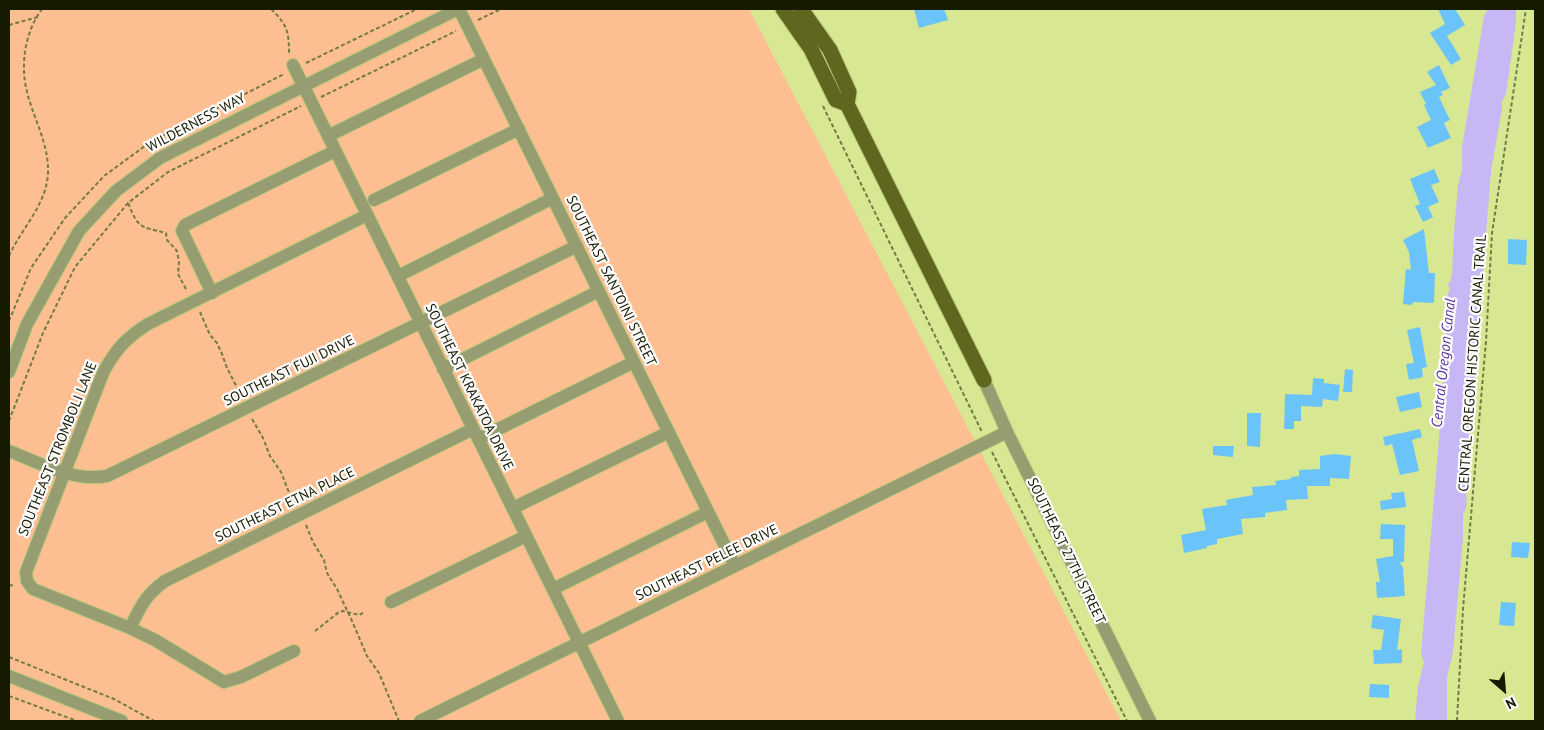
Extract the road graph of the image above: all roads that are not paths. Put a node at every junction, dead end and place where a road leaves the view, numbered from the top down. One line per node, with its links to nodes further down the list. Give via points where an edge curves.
1 (459, 9): 4 (street, SOUTHEAST SANTOINI STREET); 6 (street, WILDERNESS WAY)
2 (782, 9): 7 (main road, via 811,49 836,100)
3 (801, 9): 7 (main road, via 830,50 849,92)
4 (484, 59): 8 (street, SOUTHEAST SANTOINI STREET); 9 (street)
5 (293, 65): 6 (street, SOUTHEAST KRAKATOA DRIVE)
6 (303, 86): 9 (street, SOUTHEAST KRAKATOA DRIVE); 21 (street, WILDERNESS WAY, via 160,158 116,191 79,231 27,324)
7 (847, 104): 22 (main road)
8 (519, 129): 11 (street, SOUTHEAST SANTOINI STREET); 12 (street)
9 (328, 136): 10 (street, SOUTHEAST KRAKATOA DRIVE)
10 (335, 150): 13 (street, SOUTHEAST KRAKATOA DRIVE); 17 (street, via 185,225 182,231)
11 (553, 198): 14 (street, SOUTHEAST SANTOINI STREET); 15 (street)
12 (374, 200)
13 (367, 215): 15 (street, SOUTHEAST KRAKATOA DRIVE); 17 (street, SOUTHEAST STROMBOLI LANE)
14 (577, 246): 16 (street, SOUTHEAST SANTOINI STREET); 18 (street, SOUTHEAST FUJI DRIVE)
15 (398, 276): 18 (street, SOUTHEAST KRAKATOA DRIVE)
16 (599, 291): 19 (street, SOUTHEAST SANTOINI STREET); 20 (street)
17 (212, 293): 27 (street, SOUTHEAST STROMBOLI LANE, via 148,324 120,346 103,373)
18 (421, 323): 20 (street, SOUTHEAST KRAKATOA DRIVE); 27 (street, SOUTHEAST FUJI DRIVE, via 108,476 93,479)
19 (634, 362): 23 (street, SOUTHEAST SANTOINI STREET); 25 (street, SOUTHEAST ETNA PLACE)
20 (443, 368): 25 (street, SOUTHEAST KRAKATOA DRIVE)
21 (9, 372)
22 (984, 380): 24 (street, SOUTHEAST 27TH STREET)
23 (669, 432): 28 (street); 29 (street, SOUTHEAST SANTOINI STREET)
24 (1007, 432): 31 (street, SOUTHEAST PELEE DRIVE); 41 (street, SOUTHEAST 27TH STREET)
25 (476, 434): 28 (street, SOUTHEAST KRAKATOA DRIVE); 34 (street, SOUTHEAST ETNA PLACE, via 165,581 144,600)
26 (9, 451): 27 (street, SOUTHEAST FUJI DRIVE)
27 (64, 472): 34 (street, SOUTHEAST STROMBOLI LANE, via 28,564 27,581 41,594)
28 (512, 508): 30 (street, SOUTHEAST KRAKATOA DRIVE)
29 (708, 512): 31 (street, SOUTHEAST SANTOINI STREET); 32 (street)
30 (526, 536): 32 (street, SOUTHEAST KRAKATOA DRIVE); 33 (street)
31 (735, 566): 35 (street, SOUTHEAST PELEE DRIVE)
32 (553, 589): 35 (street, SOUTHEAST KRAKATOA DRIVE)
33 (391, 602)
34 (130, 628): 36 (street, via 224,682 241,677)
35 (579, 643): 39 (street, SOUTHEAST PELEE DRIVE); 40 (street, SOUTHEAST KRAKATOA DRIVE)
36 (294, 650)
37 (9, 676): 38 (street)
38 (122, 721)
39 (420, 721)
40 (618, 721)
41 (1150, 721)

